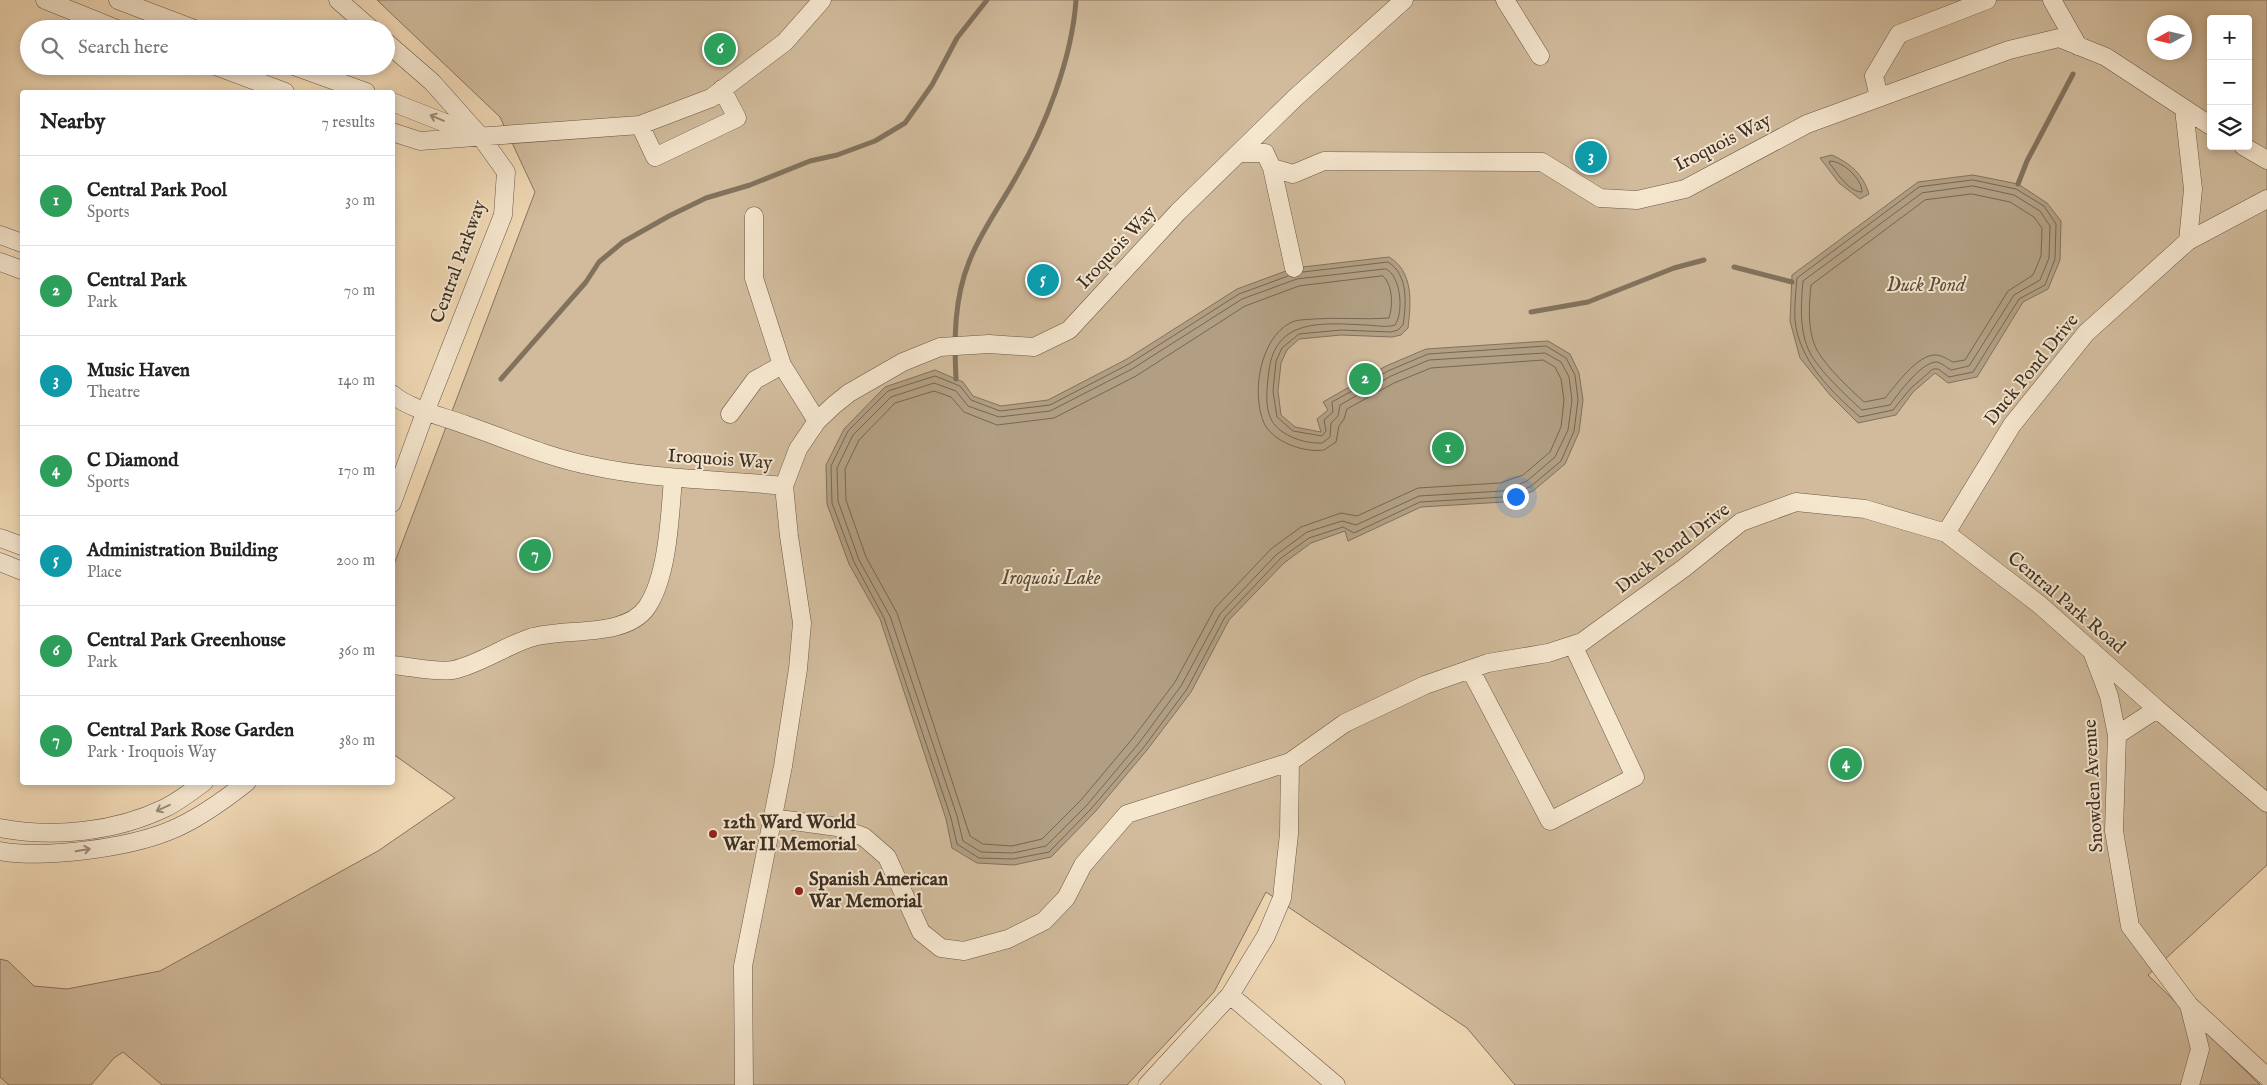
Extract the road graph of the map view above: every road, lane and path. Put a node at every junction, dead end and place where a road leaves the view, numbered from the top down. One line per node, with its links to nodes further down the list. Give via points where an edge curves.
1 (44, 0): 9 (street)
2 (338, 0): 12 (street)
3 (822, 0): 19 (street, via 785,42)
4 (1404, 0): 30 (street, Iroquois Way)
5 (1505, 0): 15 (street)
6 (1987, 0): 22 (street, via 1899,34 1874,76)
7 (2052, 0): 13 (street)
8 (125, 3): 10 (street); 11 (street)
9 (94, 20)
10 (123, 20)
11 (170, 20)
12 (361, 20)
13 (2078, 46): 22 (street, Iroquois Way, via 2059,38 2010,50); 24 (street, Iroquois Way, via 2106,57)
14 (395, 50): 28 (street, Central Parkway, via 432,82)
15 (1540, 56)
16 (240, 75): 20 (street)
17 (312, 75): 18 (street)
18 (338, 88): 21 (street)
19 (722, 89): 26 (street, via 711,98); 26 (street, via 737,118 655,157)
20 (280, 90)
21 (352, 90)
22 (1879, 98): 32 (street, Iroquois Way, via 1807,124 1684,189 1637,200 1600,198 1542,162 1324,161 1293,174)
23 (395, 103): 28 (street, one-way to 23)
24 (2184, 109): 25 (street, Iroquois Way); 36 (street, via 2194,189)
25 (2207, 123)
26 (640, 125): 28 (street)
27 (395, 133): 28 (street, via 420,141)
28 (481, 137): 43 (street, Central Parkway, via 506,172 503,215)
29 (2251, 150): 31 (street)
30 (1239, 153): 32 (street, via 1264,153); 45 (street, Iroquois Way, via 1178,212 1069,330 1034,347 989,344 940,347 890,368 849,393)
31 (2267, 160)
32 (1272, 168): 39 (street)
33 (2267, 199): 36 (street, Duck Pond Drive)
34 (754, 216): 41 (street, via 754,278)
35 (0, 234): 37 (street)
36 (2188, 241): 49 (street, Duck Pond Drive, via 2086,332 2012,424)
37 (20, 242)
38 (0, 262): 40 (street)
39 (1294, 268)
40 (20, 269)
41 (782, 365): 44 (street, via 755,380); 45 (street)
42 (395, 397): 43 (street, Iroquois Way)
43 (426, 410): 46 (street, Iroquois Way, via 560,458); 48 (street, Central Parkway)
44 (730, 414)
45 (818, 421): 47 (street, Iroquois Way, via 798,449)
46 (673, 478): 47 (street, Iroquois Way); 56 (street, via 668,535 658,585 646,608 626,625 530,638 451,671)
47 (784, 486): 66 (street, via 802,623 798,669)
48 (395, 496)
49 (1946, 533): 54 (street, Duck Pond Drive, via 1865,509 1796,502 1741,522 1684,568 1582,642); 55 (street, Central Park Road, via 2040,605)
50 (0, 538): 51 (street)
51 (20, 545)
52 (0, 562): 53 (street)
53 (20, 570)
54 (1573, 645): 57 (street, Duck Pond Drive); 57 (street, via 1635,777 1550,821)
55 (2092, 652): 58 (street, Central Park Road); 59 (street, Snowden Avenue, via 2109,696)
56 (395, 665)
57 (1470, 669): 60 (street, Duck Pond Drive, via 1345,723)
58 (2157, 709): 59 (street); 64 (street, Central Park Road)
59 (2117, 735): 72 (street, Snowden Avenue, via 2114,831 2130,926)
60 (1290, 762): 66 (street, Duck Pond Drive, via 1127,814 1083,865 1066,898 1044,921 1008,940 964,951 941,948 921,932 888,858 864,837 837,827); 71 (street, via 1289,834 1282,898 1266,936)
61 (200, 785): 63 (street)
62 (243, 785): 65 (street)
63 (186, 794): 65 (street); 68 (street, one-way to 68, via 166,807 118,826)
64 (2267, 804)
65 (198, 815): 70 (street, one-way to 65, via 130,842 170,831)
66 (772, 818): 74 (street, via 743,966)
67 (0, 828): 68 (street)
68 (58, 833): 70 (street)
69 (0, 851): 70 (street)
70 (59, 853)
71 (1230, 995): 75 (street); 76 (street)
72 (2188, 1005): 73 (street, Snowden Avenue); 77 (street, via 2200,1050)
73 (2267, 1078)
74 (744, 1085)
75 (1147, 1085)
76 (1336, 1085)
77 (2190, 1085)

